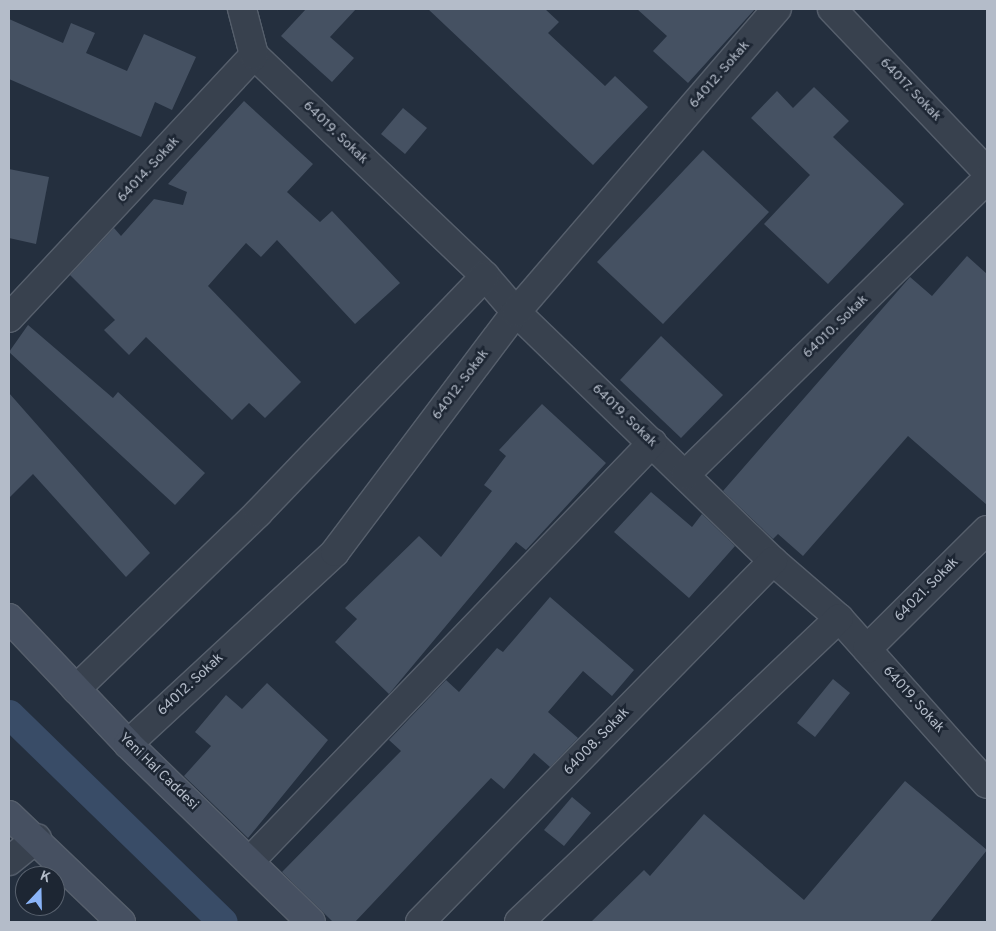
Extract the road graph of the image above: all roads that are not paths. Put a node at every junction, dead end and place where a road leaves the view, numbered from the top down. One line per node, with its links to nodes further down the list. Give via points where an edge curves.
1 (242, 9): 4 (street)
2 (777, 9): 8 (street, 64012. Sokak)
3 (832, 9): 5 (street, 64017. Sokak)
4 (254, 55): 7 (street, 64019. Sokak); 9 (street, 64014. Sokak)
5 (987, 172)
6 (987, 179): 11 (street, 64010. Sokak)
7 (485, 276): 8 (street, 64019. Sokak); 17 (street, via 258,513)
8 (516, 312): 10 (street, 64019. Sokak); 18 (street, 64012. Sokak, via 336,552)
9 (9, 318)
10 (652, 443): 11 (street, 64019. Sokak); 22 (street)
11 (685, 475): 13 (street, 64019. Sokak)
12 (987, 530): 16 (street, 64021. Sokak)
13 (773, 561): 15 (street, 64019. Sokak); 26 (street, 64008. Sokak)
14 (9, 618): 17 (street, Yeni Hal Caddesi)
15 (839, 618): 16 (street, 64019. Sokak); 27 (street)
16 (867, 649): 19 (street, 64019. Sokak)
17 (76, 689): 18 (street, Yeni Hal Caddesi)
18 (128, 744): 22 (street, Yeni Hal Caddesi)
19 (987, 784)
20 (9, 815): 21 (street)
21 (37, 838): 23 (street); 24 (street)
22 (251, 860): 25 (street, Yeni Hal Caddesi)
23 (9, 861)
24 (121, 922)
25 (311, 922)
26 (420, 922)
27 (519, 922)

